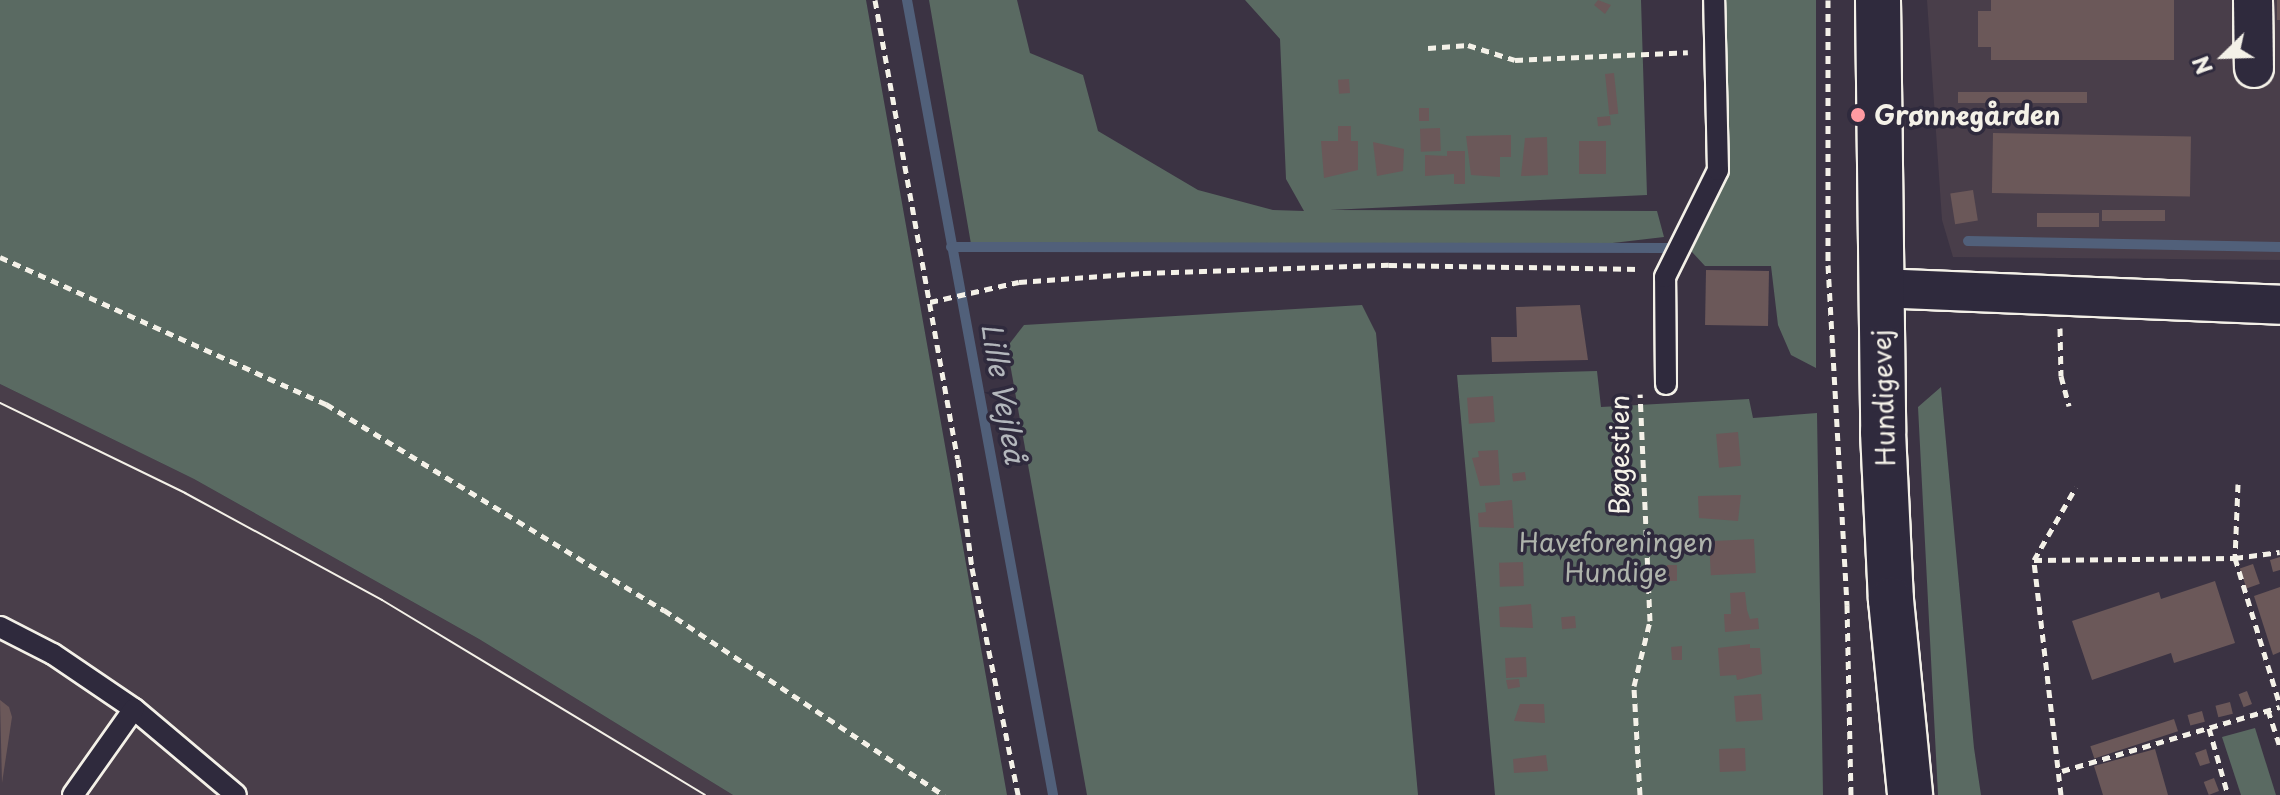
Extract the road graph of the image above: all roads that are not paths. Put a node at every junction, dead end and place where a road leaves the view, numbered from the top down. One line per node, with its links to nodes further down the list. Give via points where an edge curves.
1 (1714, 0): 7 (lane, Bøgestien, via 1718,170 1665,277)
2 (1878, 0): 5 (street, Hundigevej)
3 (2253, 0): 4 (street)
4 (2254, 68)
5 (1880, 288): 6 (street); 12 (street, Hundigevej, via 1891,600)
6 (2280, 305)
7 (1666, 384)
8 (0, 627): 9 (lane, via 53,654)
9 (134, 709): 10 (lane); 11 (lane)
10 (73, 795)
11 (236, 795)
12 (1910, 795)

